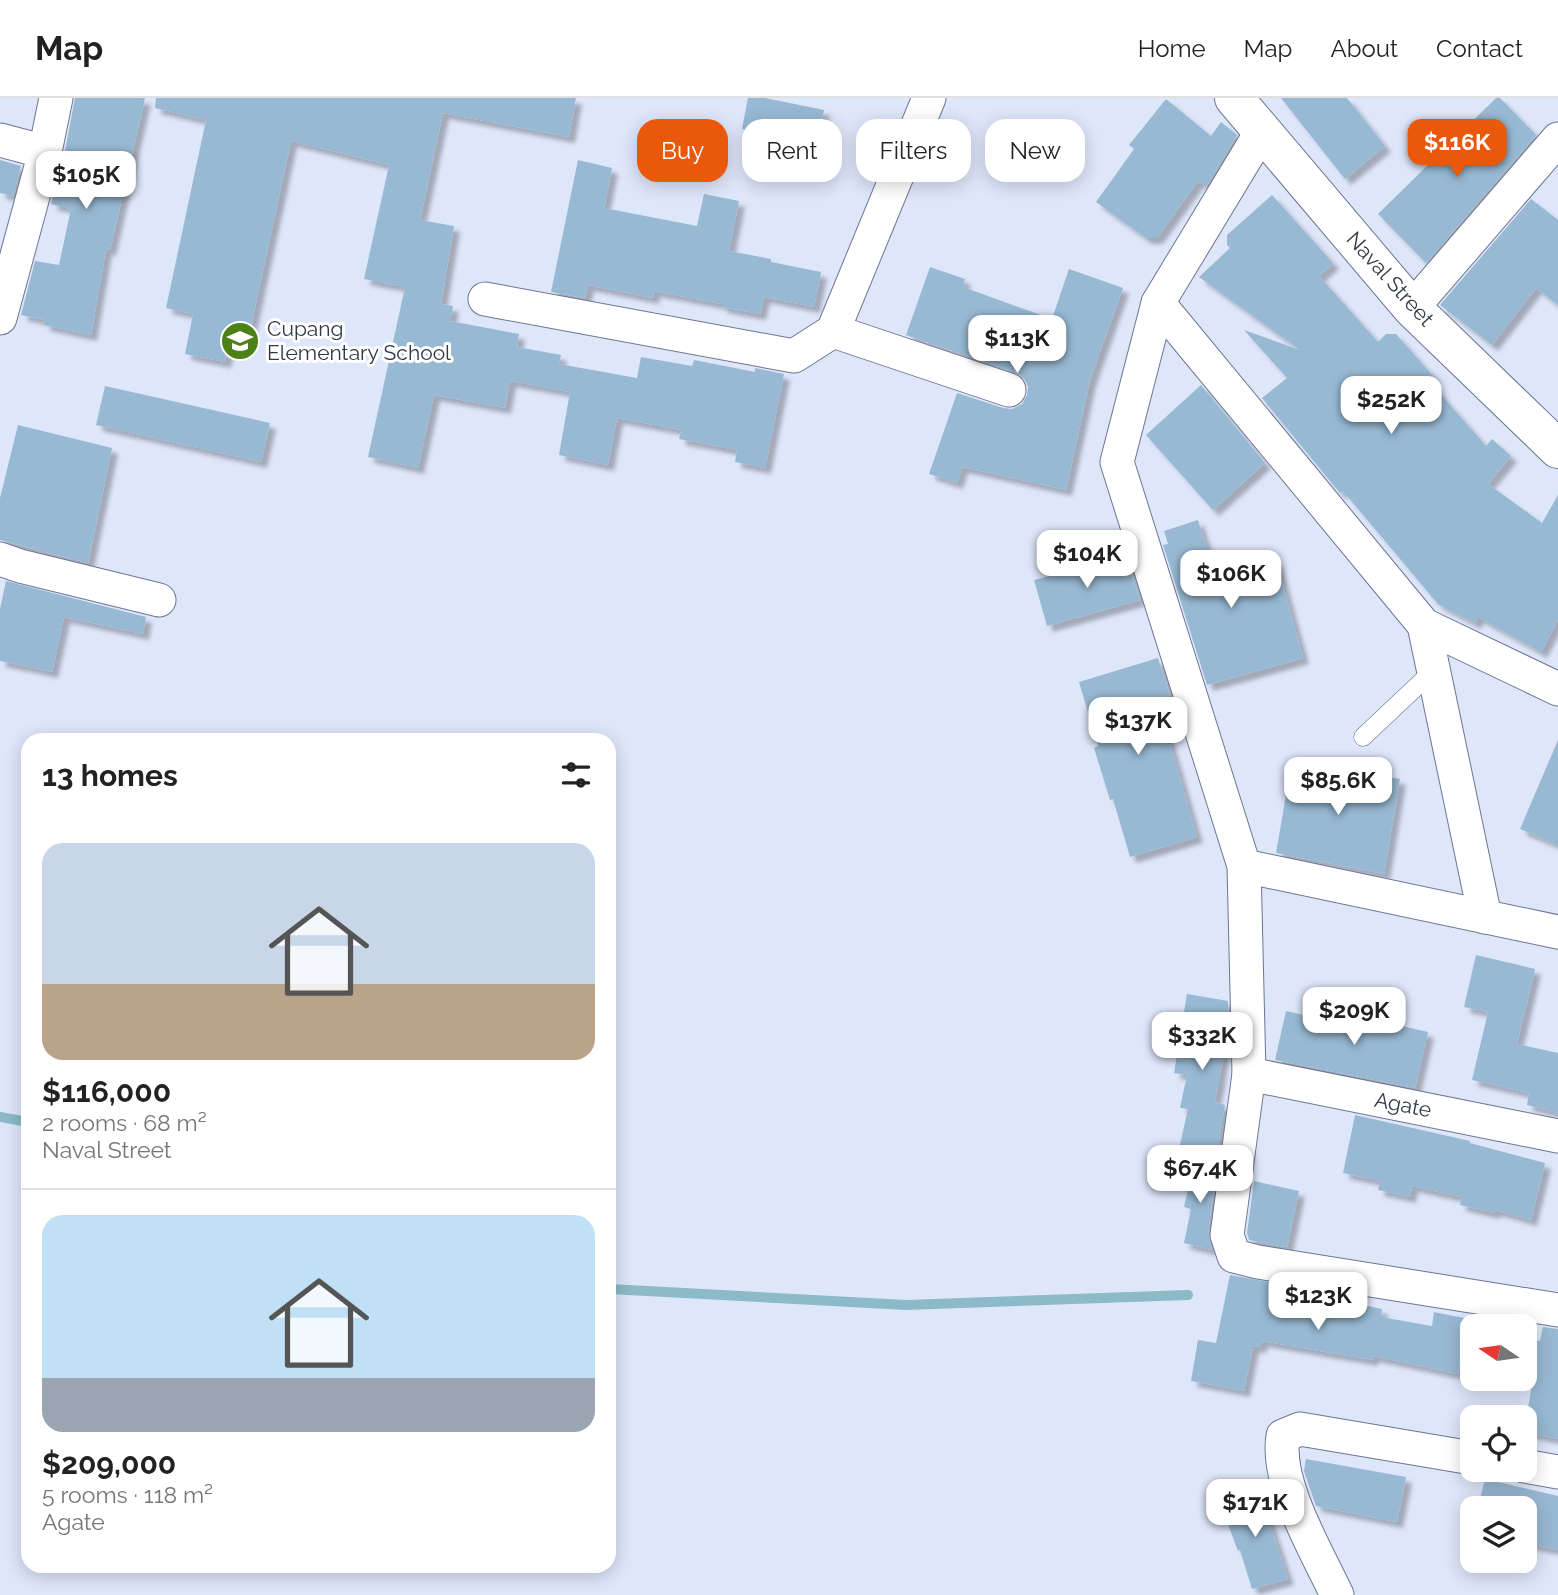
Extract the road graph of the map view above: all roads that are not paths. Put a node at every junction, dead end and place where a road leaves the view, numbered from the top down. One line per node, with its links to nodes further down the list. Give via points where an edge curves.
1 (56, 98): 7 (street)
2 (929, 98): 12 (street)
3 (1234, 98): 4 (street, Naval Street)
4 (1262, 131): 9 (street); 10 (street, Naval Street)
5 (1558, 139): 10 (street)
6 (0, 140): 7 (street)
7 (45, 152): 11 (street)
8 (485, 299): 12 (street, via 794,356)
9 (1158, 303): 17 (street); 21 (street, via 1117,461)
10 (1412, 308): 14 (street, Naval Street)
11 (0, 318)
12 (833, 331): 13 (street)
13 (1009, 390)
14 (1558, 449)
15 (0, 559): 16 (street)
16 (159, 600)
17 (1424, 625): 18 (street); 19 (street)
18 (1433, 671): 20 (lane); 22 (street)
19 (1558, 689)
20 (1363, 737)
21 (1244, 866): 22 (street); 24 (street)
22 (1485, 917): 23 (street)
23 (1558, 932)
24 (1249, 1074): 25 (street, Agate); 26 (street, via 1227,1235 1234,1256)
25 (1558, 1136)
26 (1558, 1310)
27 (1460, 1456): 30 (street, via 1300,1429 1283,1436 1280,1450 1295,1507)
28 (1537, 1468): 29 (street)
29 (1558, 1472)
30 (1337, 1595)

